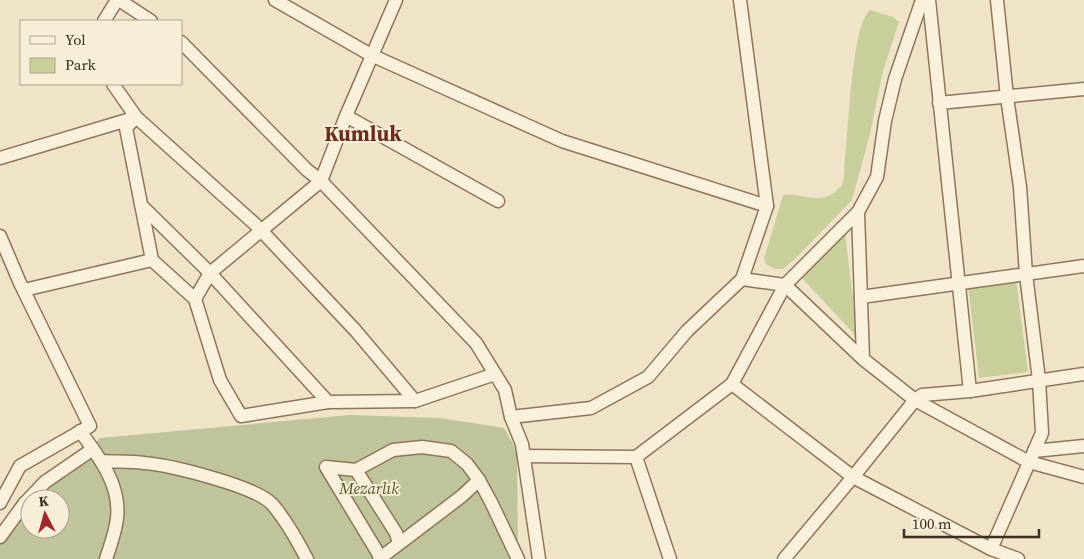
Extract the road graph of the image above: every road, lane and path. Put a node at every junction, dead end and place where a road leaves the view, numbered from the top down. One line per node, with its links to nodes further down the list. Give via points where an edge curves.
1 (118, 0): 8 (street); 9 (street)
2 (275, 0): 11 (street)
3 (396, 0): 11 (street)
4 (740, 0): 22 (street)
5 (922, 0): 23 (street, via 895,79 877,177)
6 (929, 0): 15 (street)
7 (997, 0): 14 (street)
8 (105, 20)
9 (149, 20)
10 (182, 43): 19 (street)
11 (371, 55): 16 (street); 22 (street, via 562,141)
12 (114, 85): 17 (street)
13 (1084, 89): 14 (street)
14 (1007, 97): 15 (street); 29 (street, via 1020,187)
15 (940, 103): 31 (street)
16 (346, 116): 19 (street); 20 (street)
17 (136, 117): 18 (street); 21 (street, via 126,128); 24 (street)
18 (0, 158)
19 (321, 182): 24 (street); 37 (street, via 476,343)
20 (498, 201)
21 (141, 205): 26 (street); 28 (street)
22 (767, 206): 30 (street)
23 (858, 212): 32 (street); 34 (street)
24 (262, 232): 28 (street); 43 (street, via 355,330)
25 (0, 236): 33 (street)
26 (152, 260): 33 (street); 35 (street)
27 (1084, 266): 29 (street)
28 (210, 273): 35 (street); 44 (street)
29 (1026, 274): 31 (street); 39 (street)
30 (742, 279): 32 (street); 45 (street, via 687,331 648,376 591,408)
31 (958, 283): 34 (street); 41 (street)
32 (785, 285): 36 (street); 40 (street)
33 (24, 290): 46 (street, via 90,426)
34 (861, 297): 36 (street)
35 (195, 299): 44 (street, via 220,380 241,416)
36 (863, 359): 42 (street)
37 (495, 374): 43 (street); 45 (street, via 504,390)
38 (1084, 374): 39 (street)
39 (1039, 380): 41 (street); 50 (street, via 1042,433)
40 (732, 384): 51 (street); 54 (street)
41 (970, 391): 42 (street, via 922,395)
42 (915, 400): 50 (street); 54 (street)
43 (415, 401): 44 (street)
44 (328, 402)
45 (510, 417): 49 (street)
46 (80, 432): 48 (street); 57 (street, via 20,466)
47 (1084, 446): 50 (street)
48 (93, 449): 52 (street); 58 (street, via 45,482)
49 (523, 450): 51 (street); 61 (street)
50 (1031, 456): 55 (street); 60 (street)
51 (636, 457): 66 (street)
52 (102, 461): 63 (street, via 117,497 117,519); 64 (street, via 145,463 244,488 271,503)
53 (356, 470): 56 (street, via 393,450 422,447 451,451); 59 (street); 62 (street, via 326,467)
54 (853, 477): 60 (street); 67 (street)
55 (1084, 477)
56 (479, 480): 59 (street); 65 (street)
57 (0, 503)
58 (0, 537)
59 (399, 543): 62 (street)
60 (991, 549): 68 (street)
61 (538, 554): 65 (street)
62 (380, 558)
63 (106, 559)
64 (307, 559)
65 (518, 559)
66 (670, 559)
67 (784, 559)
68 (1018, 559)

